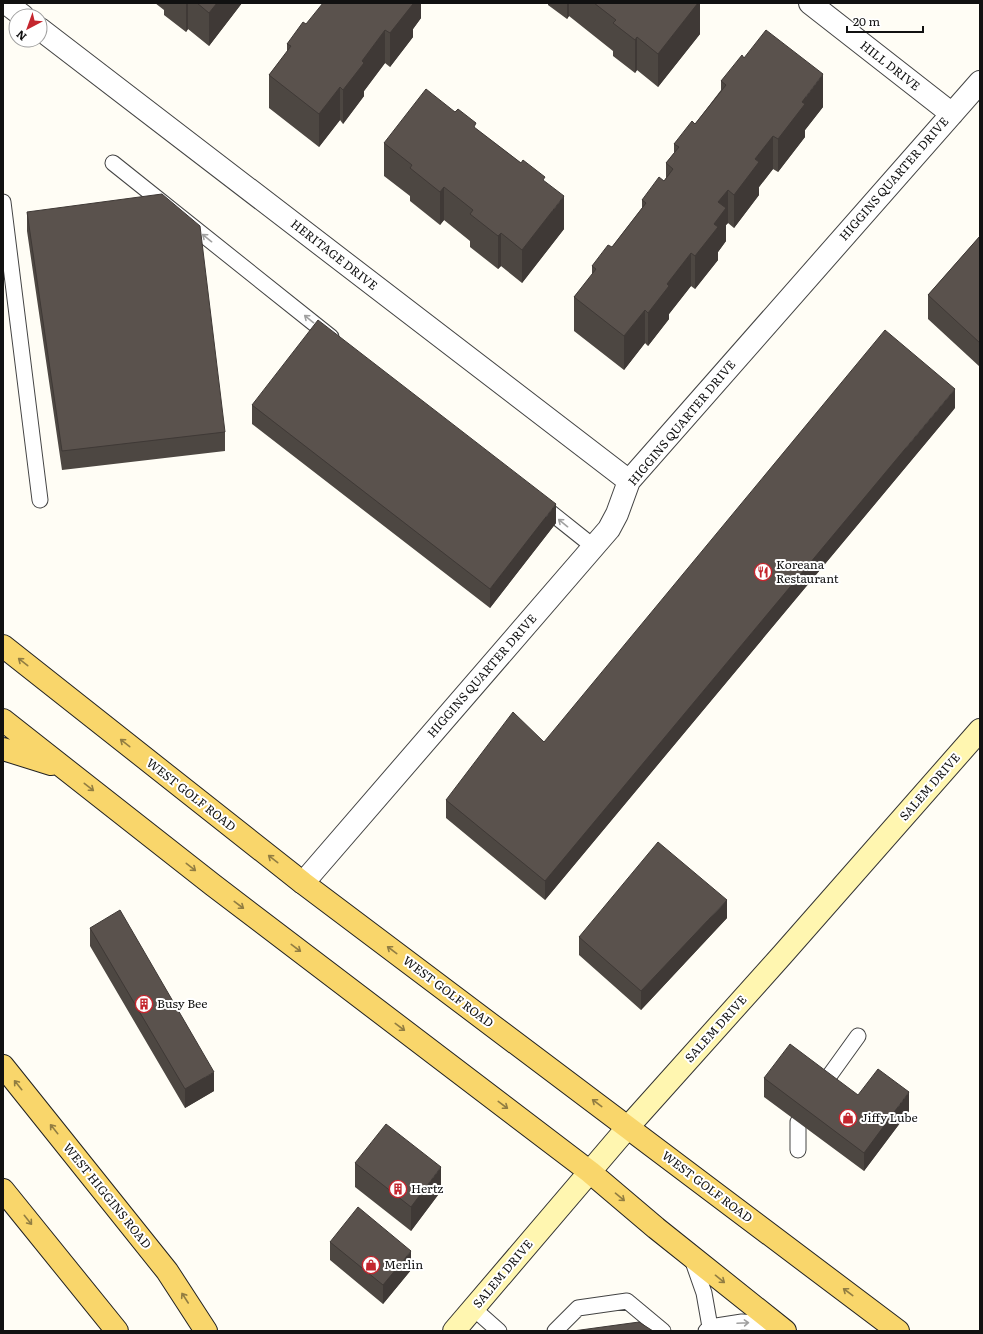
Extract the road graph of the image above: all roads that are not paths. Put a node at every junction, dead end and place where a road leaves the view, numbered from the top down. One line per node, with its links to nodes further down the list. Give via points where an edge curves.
1 (810, 3): 4 (street, HILL DRIVE)
2 (48, 35): 8 (street, HERITAGE DRIVE)
3 (980, 82): 4 (street, HIGGINS QUARTER DRIVE)
4 (952, 114): 8 (street, HIGGINS QUARTER DRIVE)
5 (113, 163): 7 (lane, one-way to 5)
6 (3, 202): 10 (lane)
7 (340, 344)
8 (629, 481): 11 (street, HIGGINS QUARTER DRIVE, via 618,514)
9 (532, 498): 11 (lane, one-way to 9)
10 (40, 500)
11 (594, 547): 17 (street, HIGGINS QUARTER DRIVE)
12 (3, 646): 17 (main road, WEST GOLF ROAD, one-way to 12)
13 (3, 720): 16 (main road)
14 (980, 730): 20 (street, SALEM DRIVE)
15 (3, 749): 16 (main road)
16 (66, 770): 22 (main road, one-way to 22)
17 (303, 883): 20 (main road, WEST GOLF ROAD, one-way to 17)
18 (858, 1036): 21 (lane, via 798,1122)
19 (3, 1066): 29 (main road, WEST HIGGINS ROAD, one-way to 19, via 167,1271)
20 (628, 1127): 22 (street, SALEM DRIVE); 34 (main road, WEST GOLF ROAD, one-way to 20)
21 (798, 1150)
22 (590, 1172): 24 (main road, one-way to 24); 25 (street, SALEM DRIVE)
23 (3, 1190): 28 (main road, one-way to 28)
24 (691, 1256): 26 (main road, one-way to 26); 27 (lane, via 704,1293)
25 (473, 1308): 30 (street, SALEM DRIVE); 31 (lane)
26 (780, 1327): 27 (lane, one-way to 26, via 742,1322)
27 (708, 1329)
28 (117, 1331)
29 (206, 1331)
30 (454, 1331)
31 (499, 1331)
32 (555, 1331): 33 (lane, via 578,1308 626,1301)
33 (663, 1331)
34 (898, 1331)

